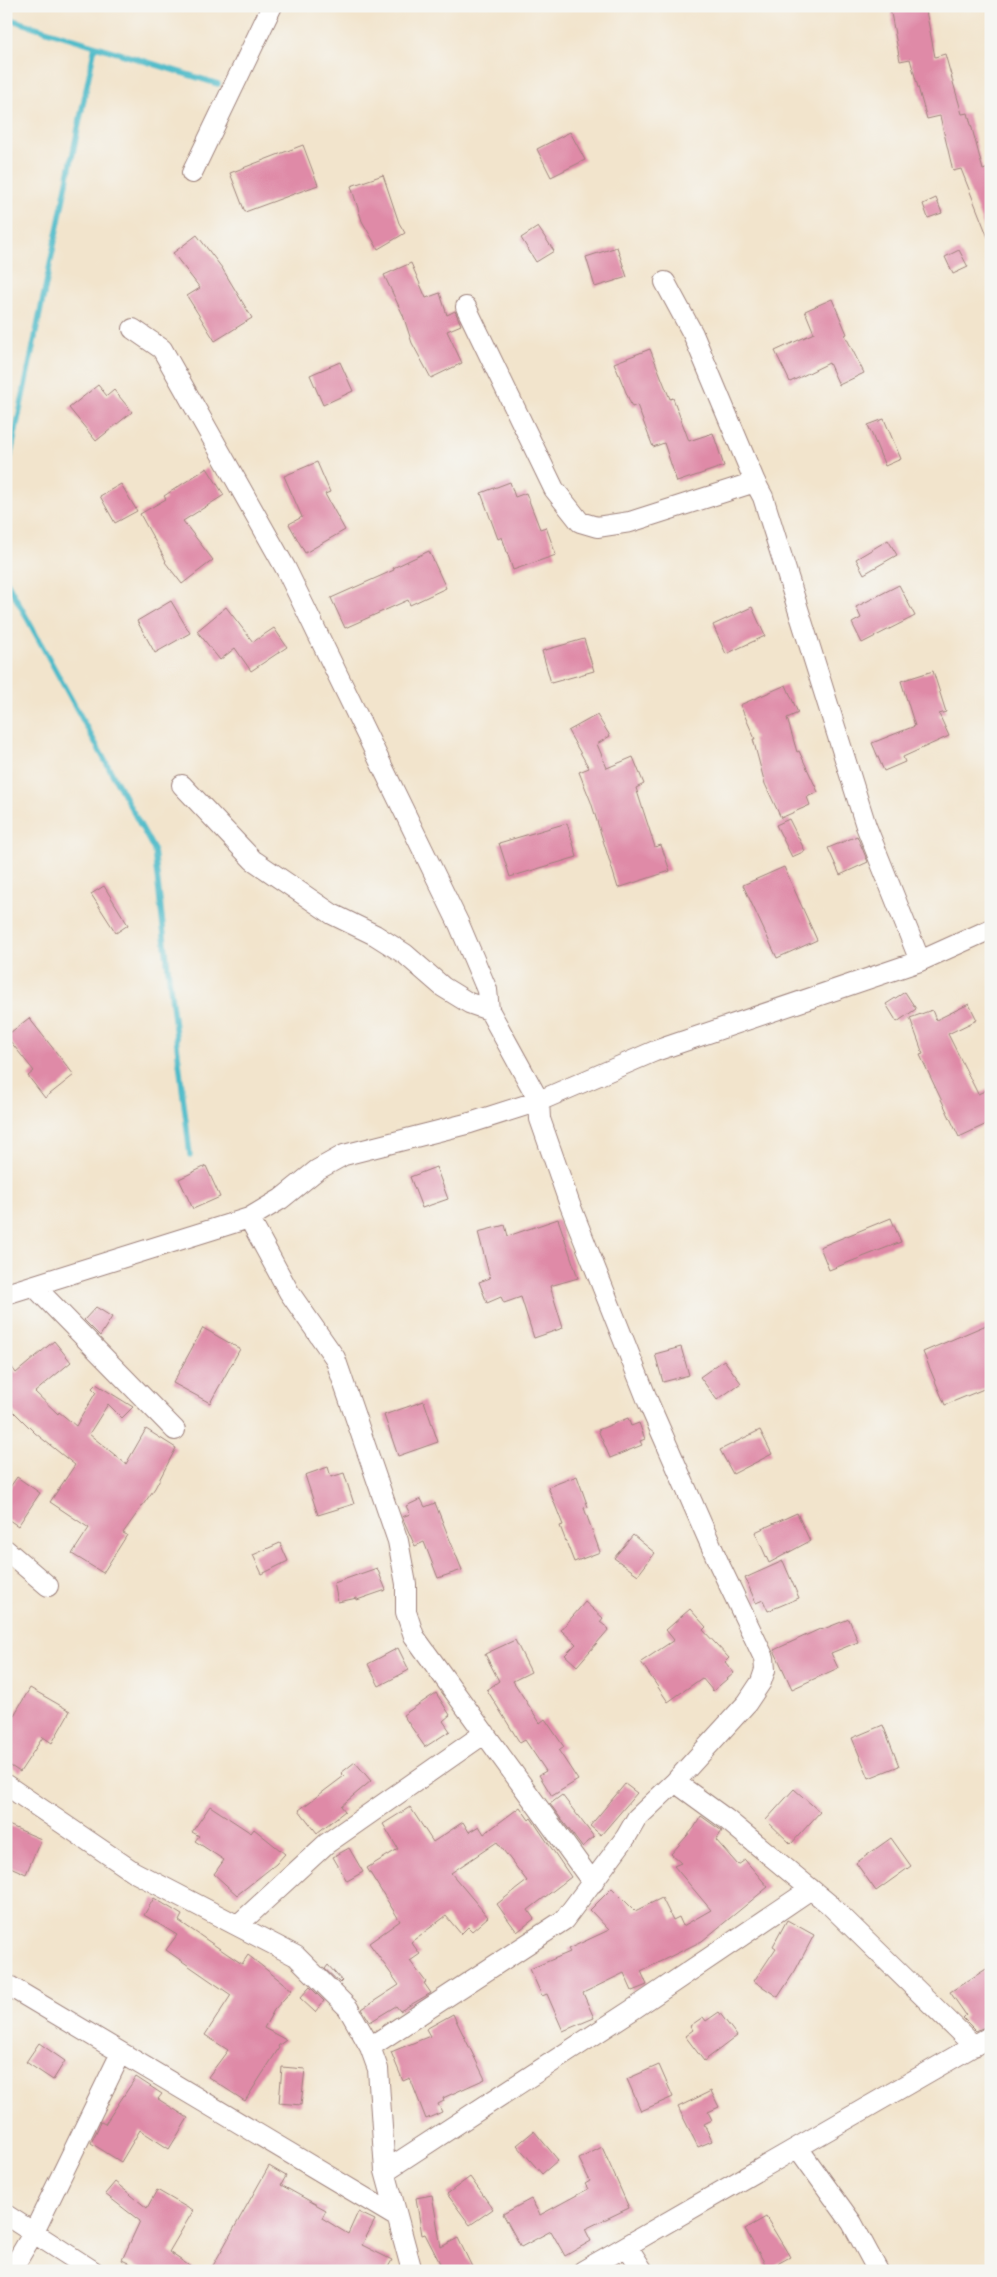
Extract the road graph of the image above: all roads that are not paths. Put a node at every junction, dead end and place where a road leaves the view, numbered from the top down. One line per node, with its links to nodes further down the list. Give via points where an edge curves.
1 (272, 6): 2 (street)
2 (192, 173)
3 (665, 282): 6 (street, via 693,334)
4 (466, 307): 6 (street, via 554,489 580,522 597,527 630,522)
5 (134, 329): 10 (street, via 162,349 286,569 458,924 487,990)
6 (755, 482): 9 (street, via 764,497 866,826)
7 (182, 785): 10 (street, via 253,860 332,914 405,954 443,987 468,1003)
8 (991, 929): 9 (street)
9 (920, 961): 11 (street, via 655,1051)
10 (488, 1010): 11 (street)
11 (539, 1101): 12 (street, via 344,1155); 19 (street, via 540,1119 570,1205 649,1404 764,1658 761,1682 747,1703)
12 (249, 1218): 13 (street); 18 (street, via 289,1292 335,1358 398,1541 406,1584 406,1612 414,1636)
13 (34, 1286): 14 (street); 15 (street)
14 (6, 1294)
15 (175, 1430)
16 (6, 1550): 17 (street)
17 (48, 1586)
18 (485, 1733): 21 (street); 23 (street, via 326,1844)
19 (675, 1782): 21 (street, via 637,1818); 22 (street)
20 (6, 1784): 23 (street, via 134,1872)
21 (593, 1883): 27 (street, via 564,1920)
22 (811, 1889): 26 (street); 30 (street)
23 (238, 1925): 27 (street, via 296,1956 348,2008)
24 (6, 1984): 28 (street)
25 (991, 2036): 26 (street)
26 (974, 2046): 29 (street)
27 (370, 2047): 30 (street, via 378,2068)
28 (121, 2053): 32 (street); 33 (street)
29 (798, 2148): 34 (street); 40 (street, via 852,2223)
30 (385, 2171): 32 (street)
31 (6, 2215): 33 (street)
32 (397, 2217): 37 (street)
33 (34, 2232): 35 (street); 36 (street)
34 (627, 2246): 38 (street); 39 (street)
35 (11, 2271)
36 (94, 2271)
37 (412, 2271)
38 (583, 2271)
39 (643, 2271)
40 (878, 2271)

